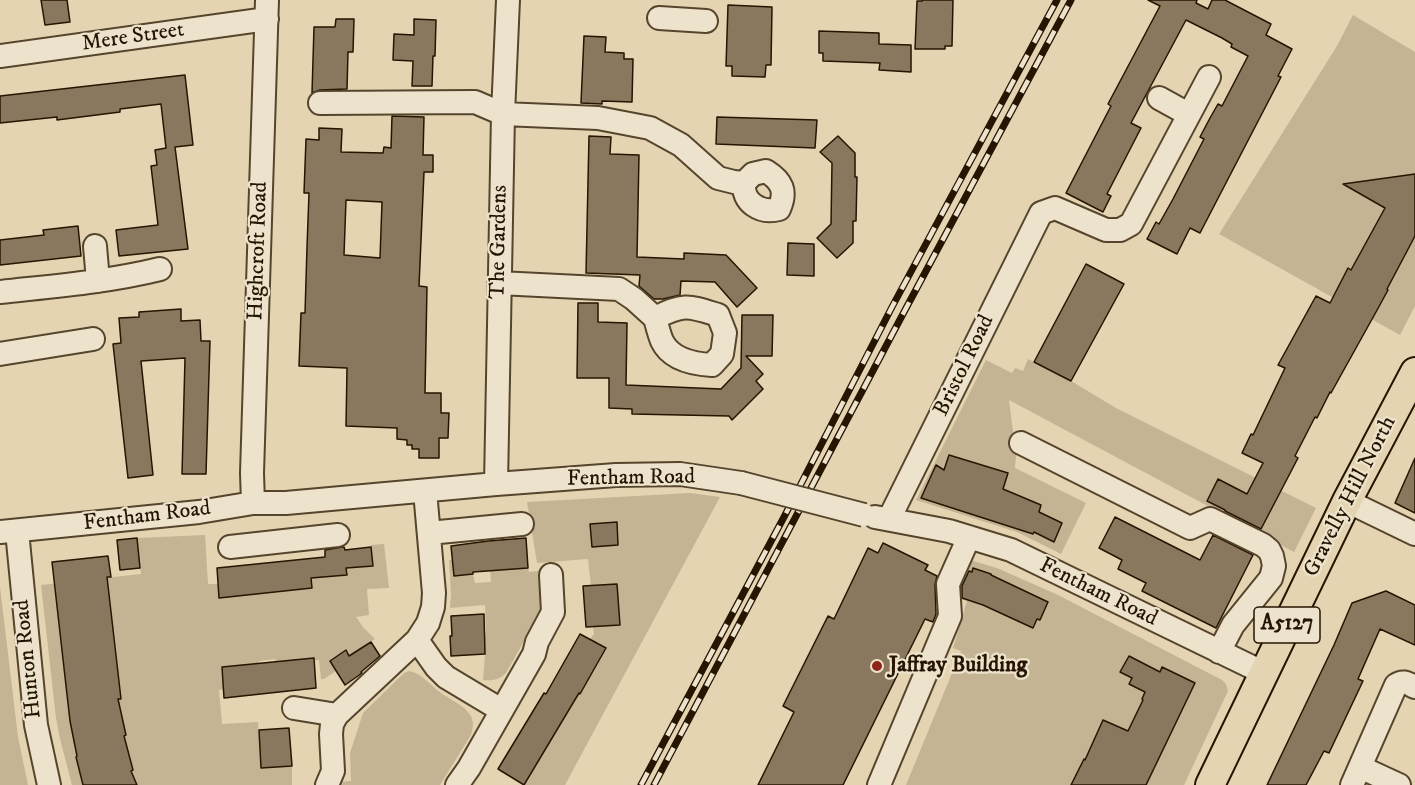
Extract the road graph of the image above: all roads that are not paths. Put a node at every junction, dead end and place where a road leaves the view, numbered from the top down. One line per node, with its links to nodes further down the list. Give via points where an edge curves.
1 (508, 0): 9 (street, The Gardens)
2 (267, 10): 5 (street, Mere Street); 26 (street, Highcroft Road)
3 (673, 12): 4 (street)
4 (706, 21)
5 (0, 56)
6 (1209, 77): 10 (street)
7 (1159, 98): 10 (street)
8 (320, 104): 9 (street, via 475,102)
9 (503, 114): 11 (street, via 598,118 650,128 681,145 718,178); 15 (street, The Gardens)
10 (1188, 114): 27 (street, Bristol Road, via 1131,224 1120,230 1106,230 1055,208 1041,213)
11 (744, 183)
12 (95, 246): 14 (street)
13 (160, 269): 14 (street)
14 (98, 281): 16 (street)
15 (499, 283): 17 (street, via 619,289); 22 (street, The Gardens)
16 (0, 292)
17 (655, 318)
18 (93, 339): 19 (street)
19 (0, 354)
20 (1415, 372): 25 (main road, Gravelly Hill North / A5127)
21 (1021, 443): 36 (street, via 1190,528 1210,519 1269,550 1274,566 1271,578 1233,625)
22 (496, 484): 23 (street, Fentham Road); 27 (street, Fentham Road, bridge, via 680,474 741,483)
23 (425, 491): 24 (street, Fentham Road); 30 (street)
24 (314, 501): 26 (street, Fentham Road); 33 (street, via 327,536)
25 (1347, 501): 31 (street); 37 (main road, Gravelly Hill North / A5127)
26 (253, 503): 29 (street, Fentham Road)
27 (889, 519): 32 (street, Fentham Road)
28 (522, 524): 30 (street)
29 (8, 532): 45 (street, Hunton Road, via 36,725)
30 (429, 533): 35 (street, via 433,607)
31 (1415, 534)
32 (969, 537): 36 (street, Fentham Road, via 1011,550); 46 (street, via 948,584 950,616)
33 (230, 547)
34 (551, 575): 40 (street, via 553,612)
35 (417, 640): 40 (street, via 447,677); 41 (street)
36 (1219, 652): 37 (street, Fentham Road)
37 (1264, 673): 47 (main road, Gravelly Hill North / A5127)
38 (1410, 684): 43 (street, via 1396,685)
39 (294, 708): 41 (street)
40 (501, 710): 42 (street)
41 (337, 715): 44 (street, via 332,724)
42 (463, 776)
43 (1356, 776): 48 (street)
44 (330, 778)
45 (49, 785)
46 (879, 785)
47 (1210, 785)
48 (1399, 785)

